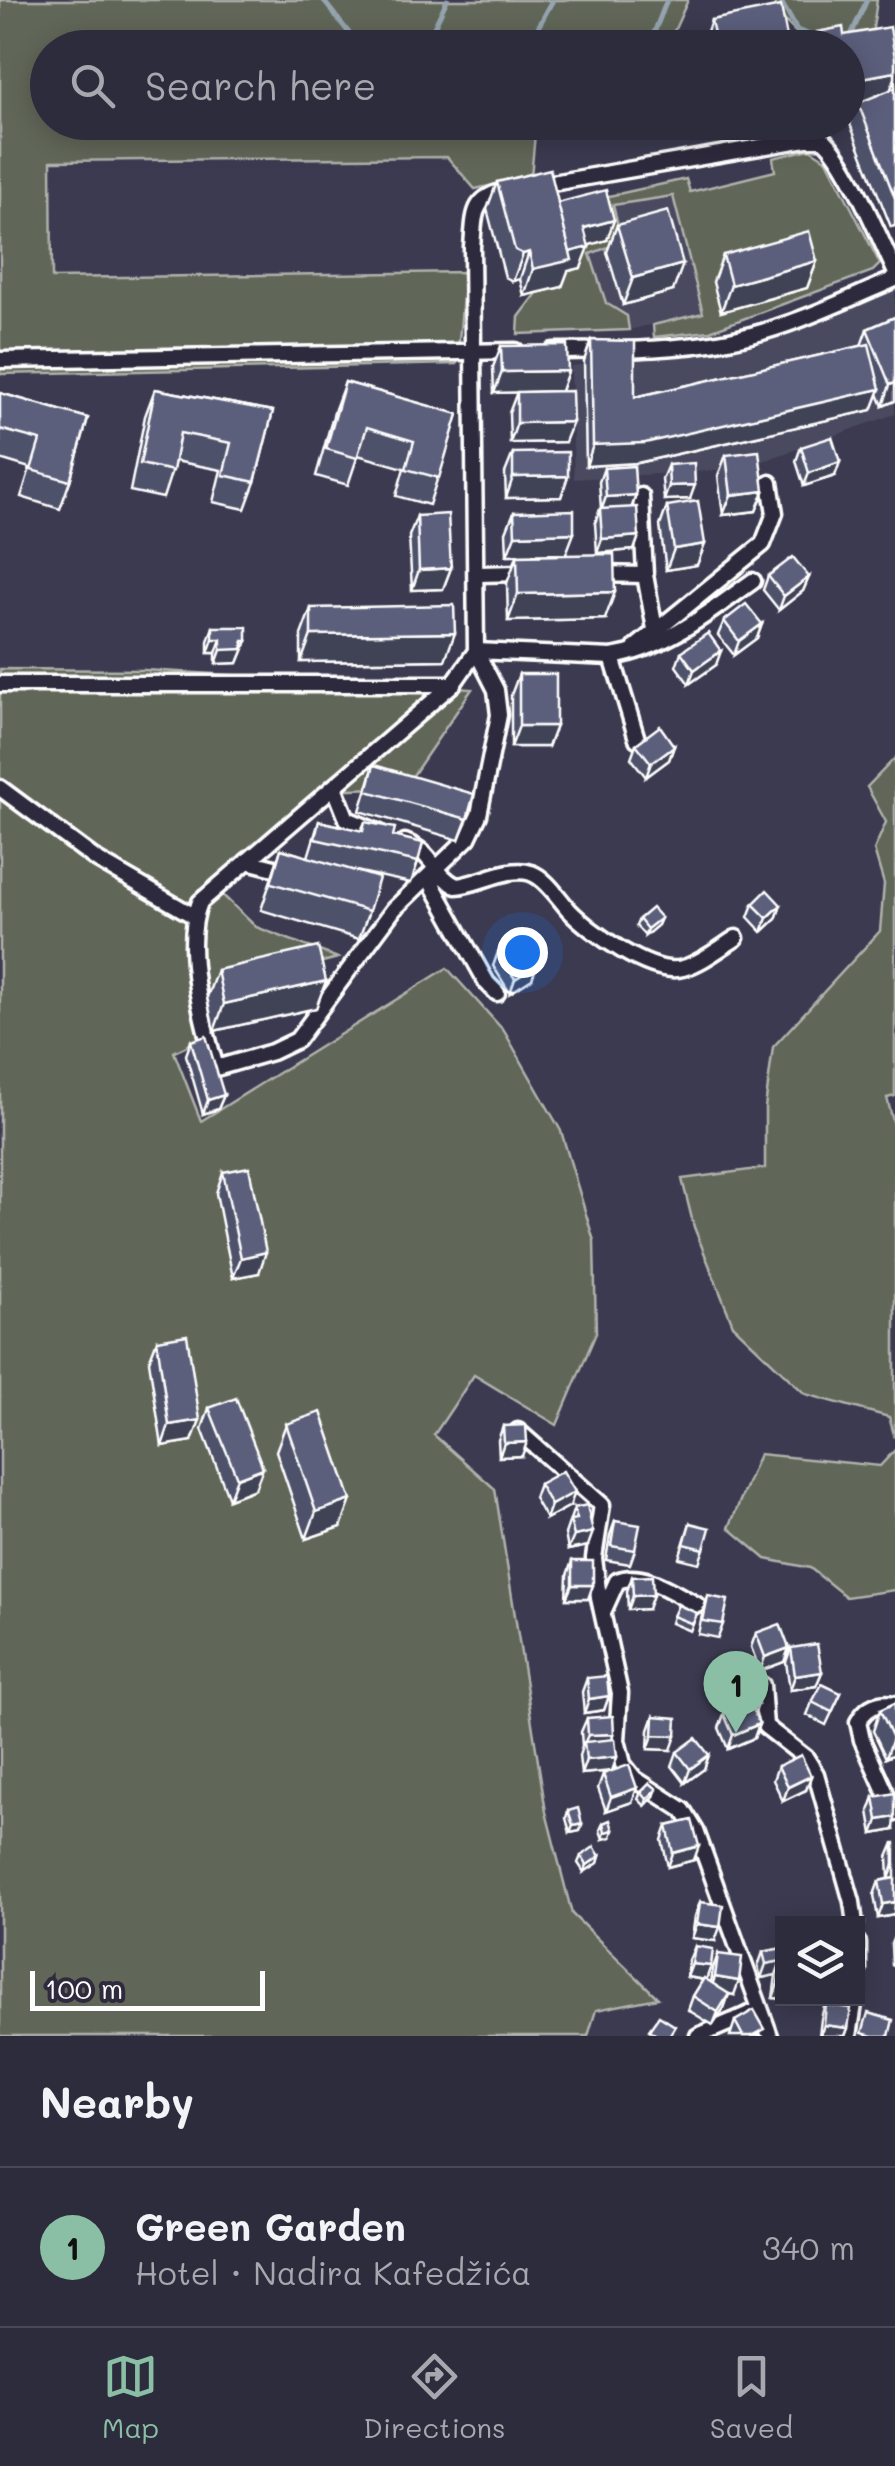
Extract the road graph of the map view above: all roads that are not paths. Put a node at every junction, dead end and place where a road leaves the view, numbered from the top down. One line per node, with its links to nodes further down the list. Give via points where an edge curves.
1 (795, 140): 4 (street, via 481,200 472,246)
2 (825, 140): 3 (street)
3 (895, 275): 4 (street, via 805,317 730,340)
4 (474, 351): 5 (street); 8 (street)
5 (0, 360)
6 (770, 483): 13 (street, via 775,514 763,544)
7 (641, 496): 11 (street)
8 (478, 574): 9 (street); 14 (street)
9 (542, 574)
10 (576, 574): 11 (street)
11 (645, 574): 13 (street)
12 (753, 581): 15 (street, via 687,629)
13 (655, 629): 15 (street)
14 (476, 651): 15 (street); 17 (street); 22 (street, via 496,690 499,715 479,815 468,838)
15 (620, 656): 18 (street)
16 (0, 684): 17 (street)
17 (453, 684): 20 (street)
18 (637, 739)
19 (0, 788): 26 (street, via 97,860)
20 (335, 788): 21 (street); 22 (street, via 347,819 424,849)
21 (247, 861): 23 (street); 26 (street, via 200,902)
22 (435, 867): 25 (street); 27 (street, via 456,886 529,872 589,931 670,970); 28 (street, via 433,886)
23 (312, 878)
24 (378, 902): 25 (street)
25 (394, 908): 26 (street, via 297,1040 216,1068 201,1013)
26 (194, 916)
27 (736, 938)
28 (497, 994)
29 (518, 1431): 31 (street, via 602,1505 594,1558)
30 (697, 1604): 31 (street, via 626,1576 617,1580)
31 (602, 1612): 37 (street, via 620,1692 616,1740 624,1764 683,1810 696,1830)
32 (762, 1686): 35 (street, via 766,1726 816,1774)
33 (895, 1704): 34 (street, via 874,1705 858,1722)
34 (895, 1813)
35 (854, 1916)
36 (854, 2006): 40 (street)
37 (760, 2010): 38 (street); 39 (street)
38 (698, 2036)
39 (770, 2036)
40 (849, 2036)

